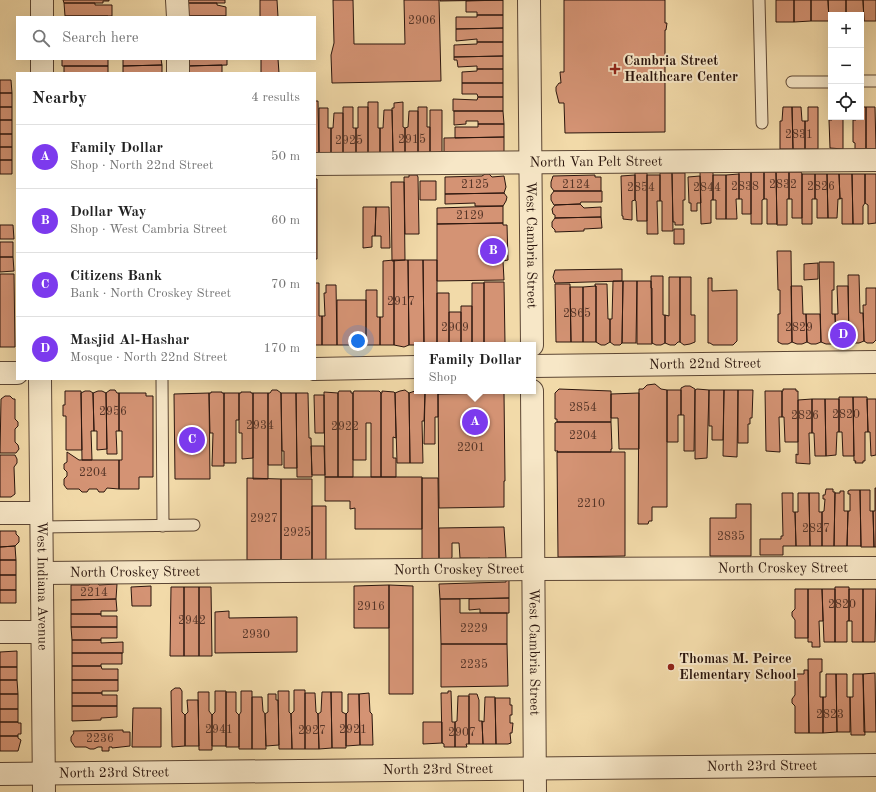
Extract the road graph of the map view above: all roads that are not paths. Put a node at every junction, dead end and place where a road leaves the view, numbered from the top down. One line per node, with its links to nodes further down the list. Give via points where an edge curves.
1 (42, 0): 5 (street)
2 (178, 0): 6 (street)
3 (529, 0): 17 (street, West Cambria Street)
4 (760, 0): 15 (lane)
5 (42, 16)
6 (178, 16)
7 (42, 60): 9 (street)
8 (178, 60): 10 (street)
9 (42, 72)
10 (178, 72)
11 (864, 81): 12 (lane)
12 (876, 81)
13 (792, 82): 14 (lane)
14 (828, 82)
15 (762, 124)
16 (876, 160): 17 (street, North Van Pelt Street)
17 (530, 163): 18 (street, North Van Pelt Street); 19 (street, West Cambria Street)
18 (316, 164)
19 (532, 342)
20 (876, 362): 21 (street, North 22nd Street)
21 (536, 366)
22 (414, 367): 23 (street)
23 (316, 369)
24 (0, 373): 25 (street)
25 (16, 373)
26 (40, 380): 30 (street, West Indiana Avenue)
27 (162, 380): 32 (lane)
28 (532, 394): 33 (street, West Cambria Street)
29 (0, 513): 30 (street)
30 (41, 520): 32 (lane); 35 (street, West Indiana Avenue)
31 (194, 525): 32 (lane)
32 (162, 526)
33 (534, 568): 34 (street, North Croskey Street); 35 (street, North Croskey Street); 39 (street, West Cambria Street)
34 (876, 568)
35 (42, 573): 37 (street, West Indiana Avenue)
36 (0, 632): 37 (street)
37 (42, 632): 41 (street, West Indiana Avenue)
38 (876, 765): 39 (street, North 23rd Street)
39 (535, 769): 41 (street, North 23rd Street); 42 (street, West Cambria Street)
40 (0, 774): 41 (street, North 23rd Street)
41 (44, 783)
42 (535, 792)

